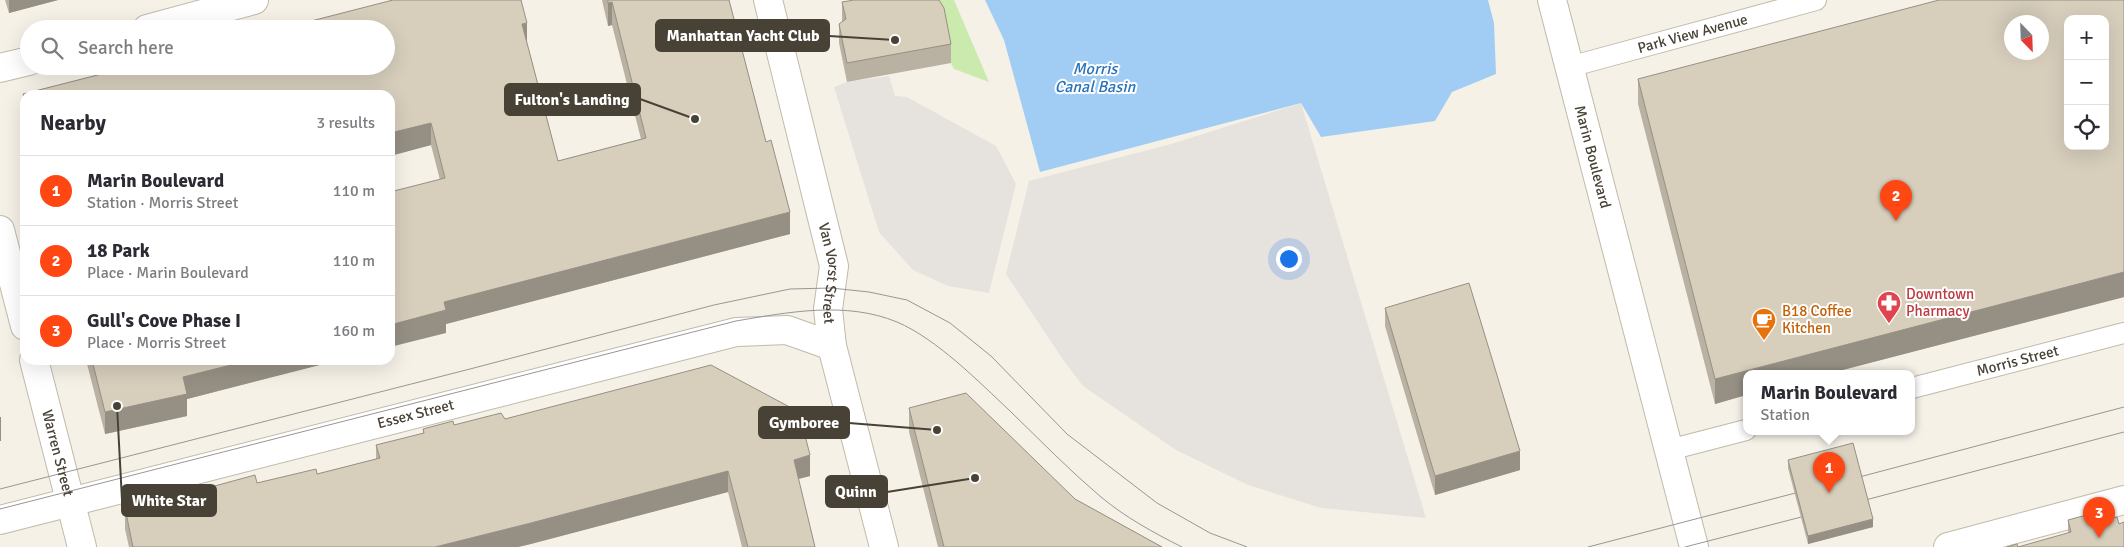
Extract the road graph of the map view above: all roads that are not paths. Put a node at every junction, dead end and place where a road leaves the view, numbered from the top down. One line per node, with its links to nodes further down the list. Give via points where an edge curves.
1 (254, 0): 5 (street)
2 (768, 0): 12 (street, Van Vorst Street, via 834,266 828,309)
3 (1552, 0): 7 (street, Marin Boulevard)
4 (1816, 0): 7 (lane, Park View Avenue)
5 (180, 20)
6 (20, 63): 8 (street)
7 (1569, 67): 16 (street, Marin Boulevard)
8 (0, 68)
9 (0, 230): 10 (street)
10 (20, 307)
11 (2124, 333): 14 (lane, Morris Street)
12 (832, 346): 18 (street, Essex Street, via 787,330 736,332); 21 (street, Van Vorst Street)
13 (35, 365): 18 (street, Warren Street)
14 (1915, 387)
15 (1743, 431): 16 (lane)
16 (1669, 450): 22 (street, Marin Boulevard)
17 (2124, 500): 23 (street)
18 (70, 501): 19 (street, Essex Street); 20 (street, Warren Street)
19 (0, 520)
20 (82, 547)
21 (884, 547)
22 (1694, 547)
23 (1948, 547)

